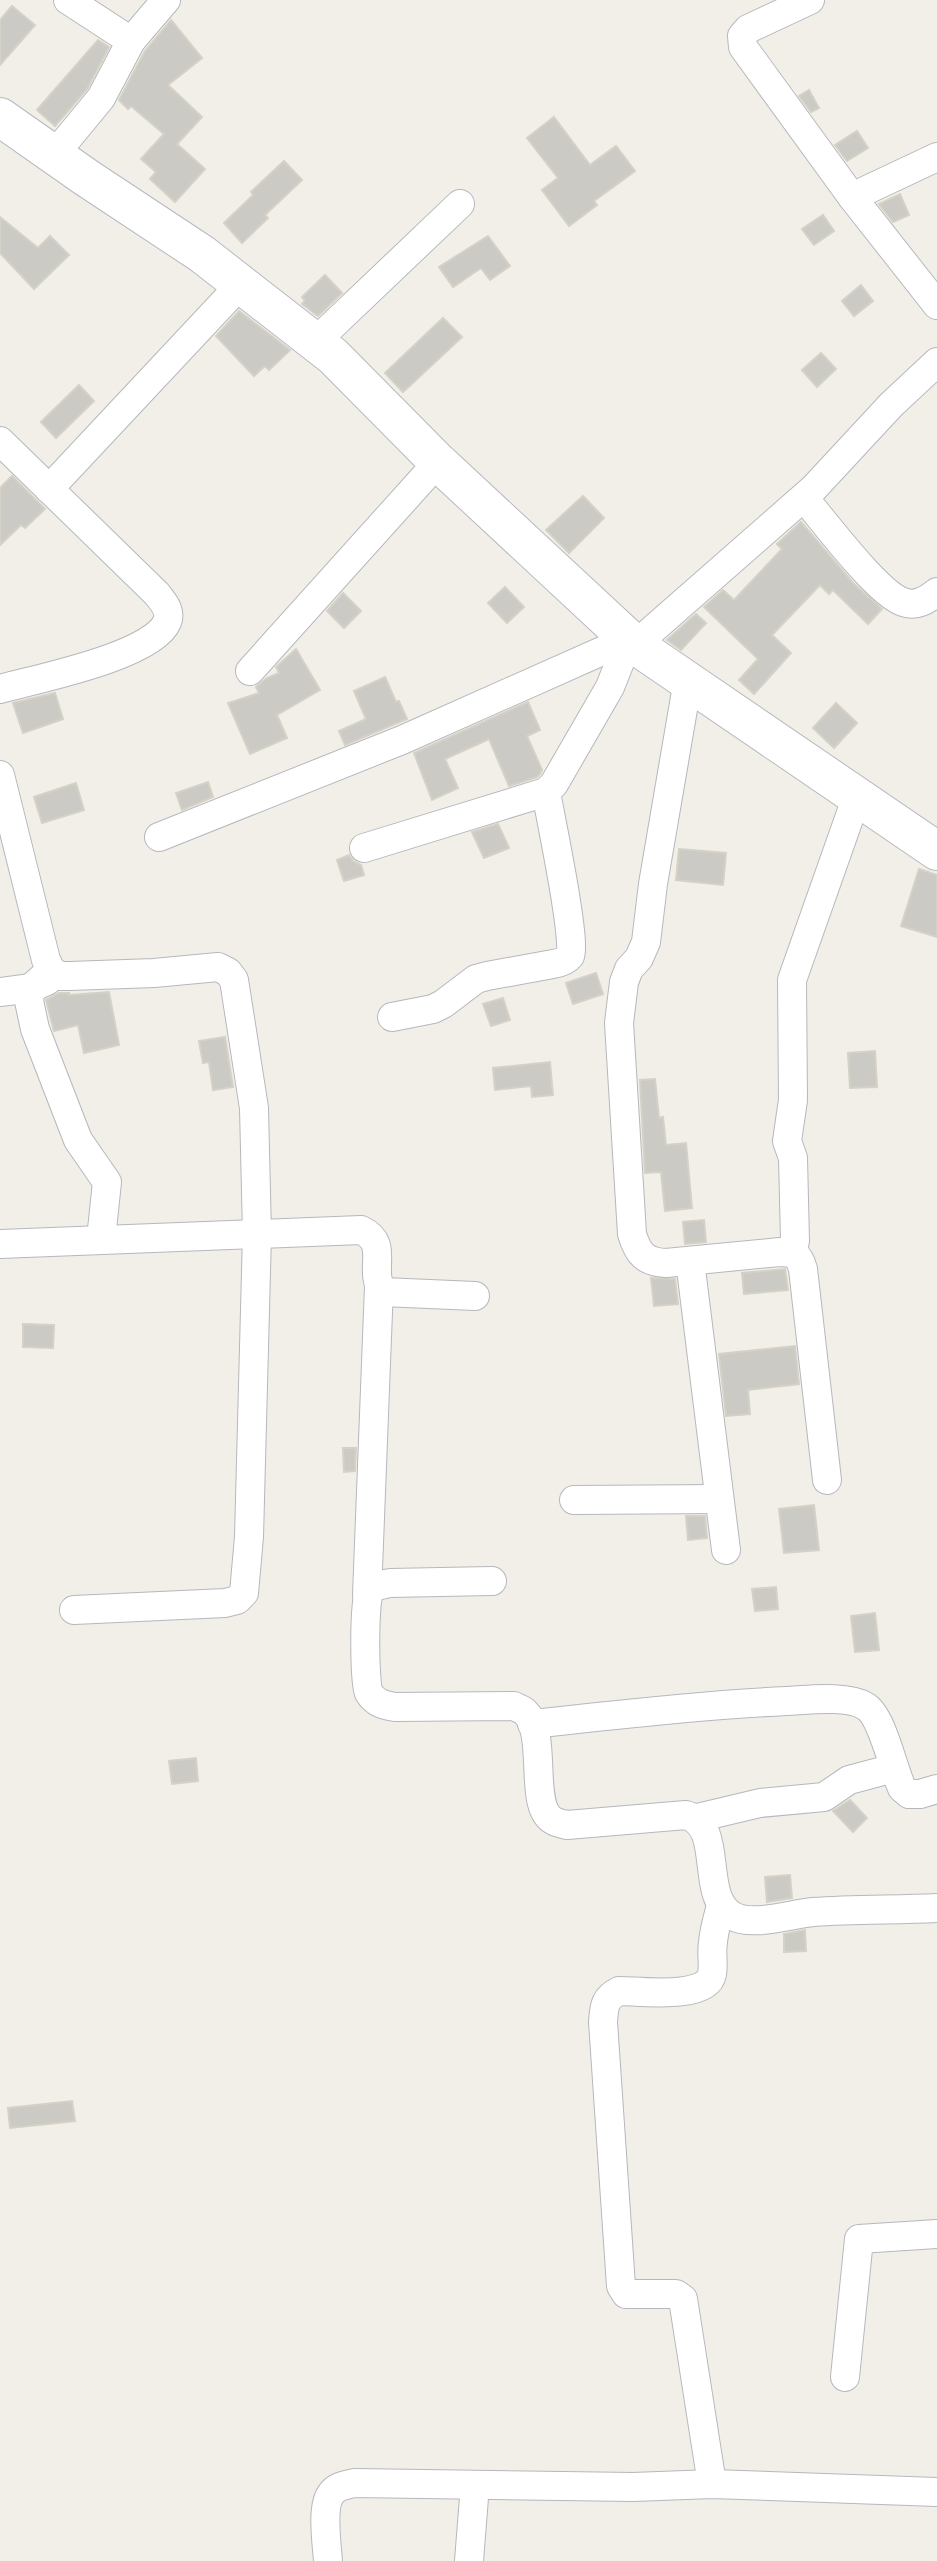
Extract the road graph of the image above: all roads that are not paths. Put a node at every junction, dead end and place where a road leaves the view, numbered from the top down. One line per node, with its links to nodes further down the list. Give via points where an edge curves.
1 (68, 0): 4 (street)
2 (166, 0): 4 (street)
3 (810, 0): 8 (street, via 748,29 743,47)
4 (131, 41): 6 (street, via 101,98)
5 (0, 117): 6 (street)
6 (54, 155): 10 (street)
7 (937, 157): 8 (street)
8 (852, 197): 11 (street)
9 (460, 204): 12 (street)
10 (241, 284): 12 (street); 16 (street)
11 (937, 305)
12 (315, 342): 15 (street)
13 (937, 362): 17 (street)
14 (0, 441): 16 (street)
15 (438, 462): 19 (street); 20 (street)
16 (49, 489): 22 (street, via 157,594 168,621 136,648)
17 (804, 498): 18 (street, via 882,589 913,604); 19 (street)
18 (936, 595)
19 (632, 642): 21 (street); 24 (street); 26 (street)
20 (250, 671)
21 (688, 680): 25 (street); 36 (street, via 646,942 624,982 619,1023 632,1234 642,1257)
22 (0, 689)
23 (0, 775): 29 (street)
24 (546, 792): 27 (street); 31 (street, via 568,920 569,956 562,962 476,979 433,1009)
25 (857, 796): 28 (street); 35 (street, via 792,980 793,1100 787,1141 793,1158)
26 (159, 837)
27 (364, 848)
28 (937, 851)
29 (47, 978): 30 (street); 32 (street, via 205,967 228,972 234,980 254,1108); 33 (street, via 29,1001 78,1140 107,1182)
30 (0, 992)
31 (392, 1017)
32 (257, 1234): 33 (street); 37 (street, via 361,1230 377,1245); 45 (street, via 244,1593 225,1603)
33 (101, 1239): 34 (street)
34 (0, 1244)
35 (792, 1252): 36 (street); 39 (street, via 803,1269)
36 (690, 1261): 40 (street)
37 (379, 1286): 38 (street, via 392,1294); 44 (street)
38 (475, 1296)
39 (827, 1480)
40 (719, 1499): 41 (street); 42 (street)
41 (574, 1500)
42 (726, 1550)
43 (492, 1581): 44 (street, via 390,1583)
44 (367, 1595): 46 (street, via 365,1676 372,1698 395,1707 514,1706)
45 (74, 1610)
46 (532, 1724): 47 (street, via 825,1699 864,1705 874,1714); 49 (street, via 542,1802 553,1821 567,1825)
47 (894, 1768): 48 (street, via 909,1794); 49 (street, via 849,1780 824,1797 750,1805)
48 (937, 1789)
49 (697, 1818): 50 (street, via 704,1827)
50 (721, 1905): 51 (street, via 740,1919 759,1920 812,1912); 54 (street, via 708,1984 687,1991 619,1991 604,2005 603,2022 621,2286 626,2294 676,2294 683,2299)
51 (937, 1908)
52 (937, 2234): 53 (street, via 859,2239)
53 (845, 2377)
54 (712, 2484): 55 (street); 56 (street)
55 (475, 2485): 57 (street, via 341,2486 330,2494 326,2508); 58 (street)
56 (937, 2492)
57 (328, 2561)
58 (469, 2561)

